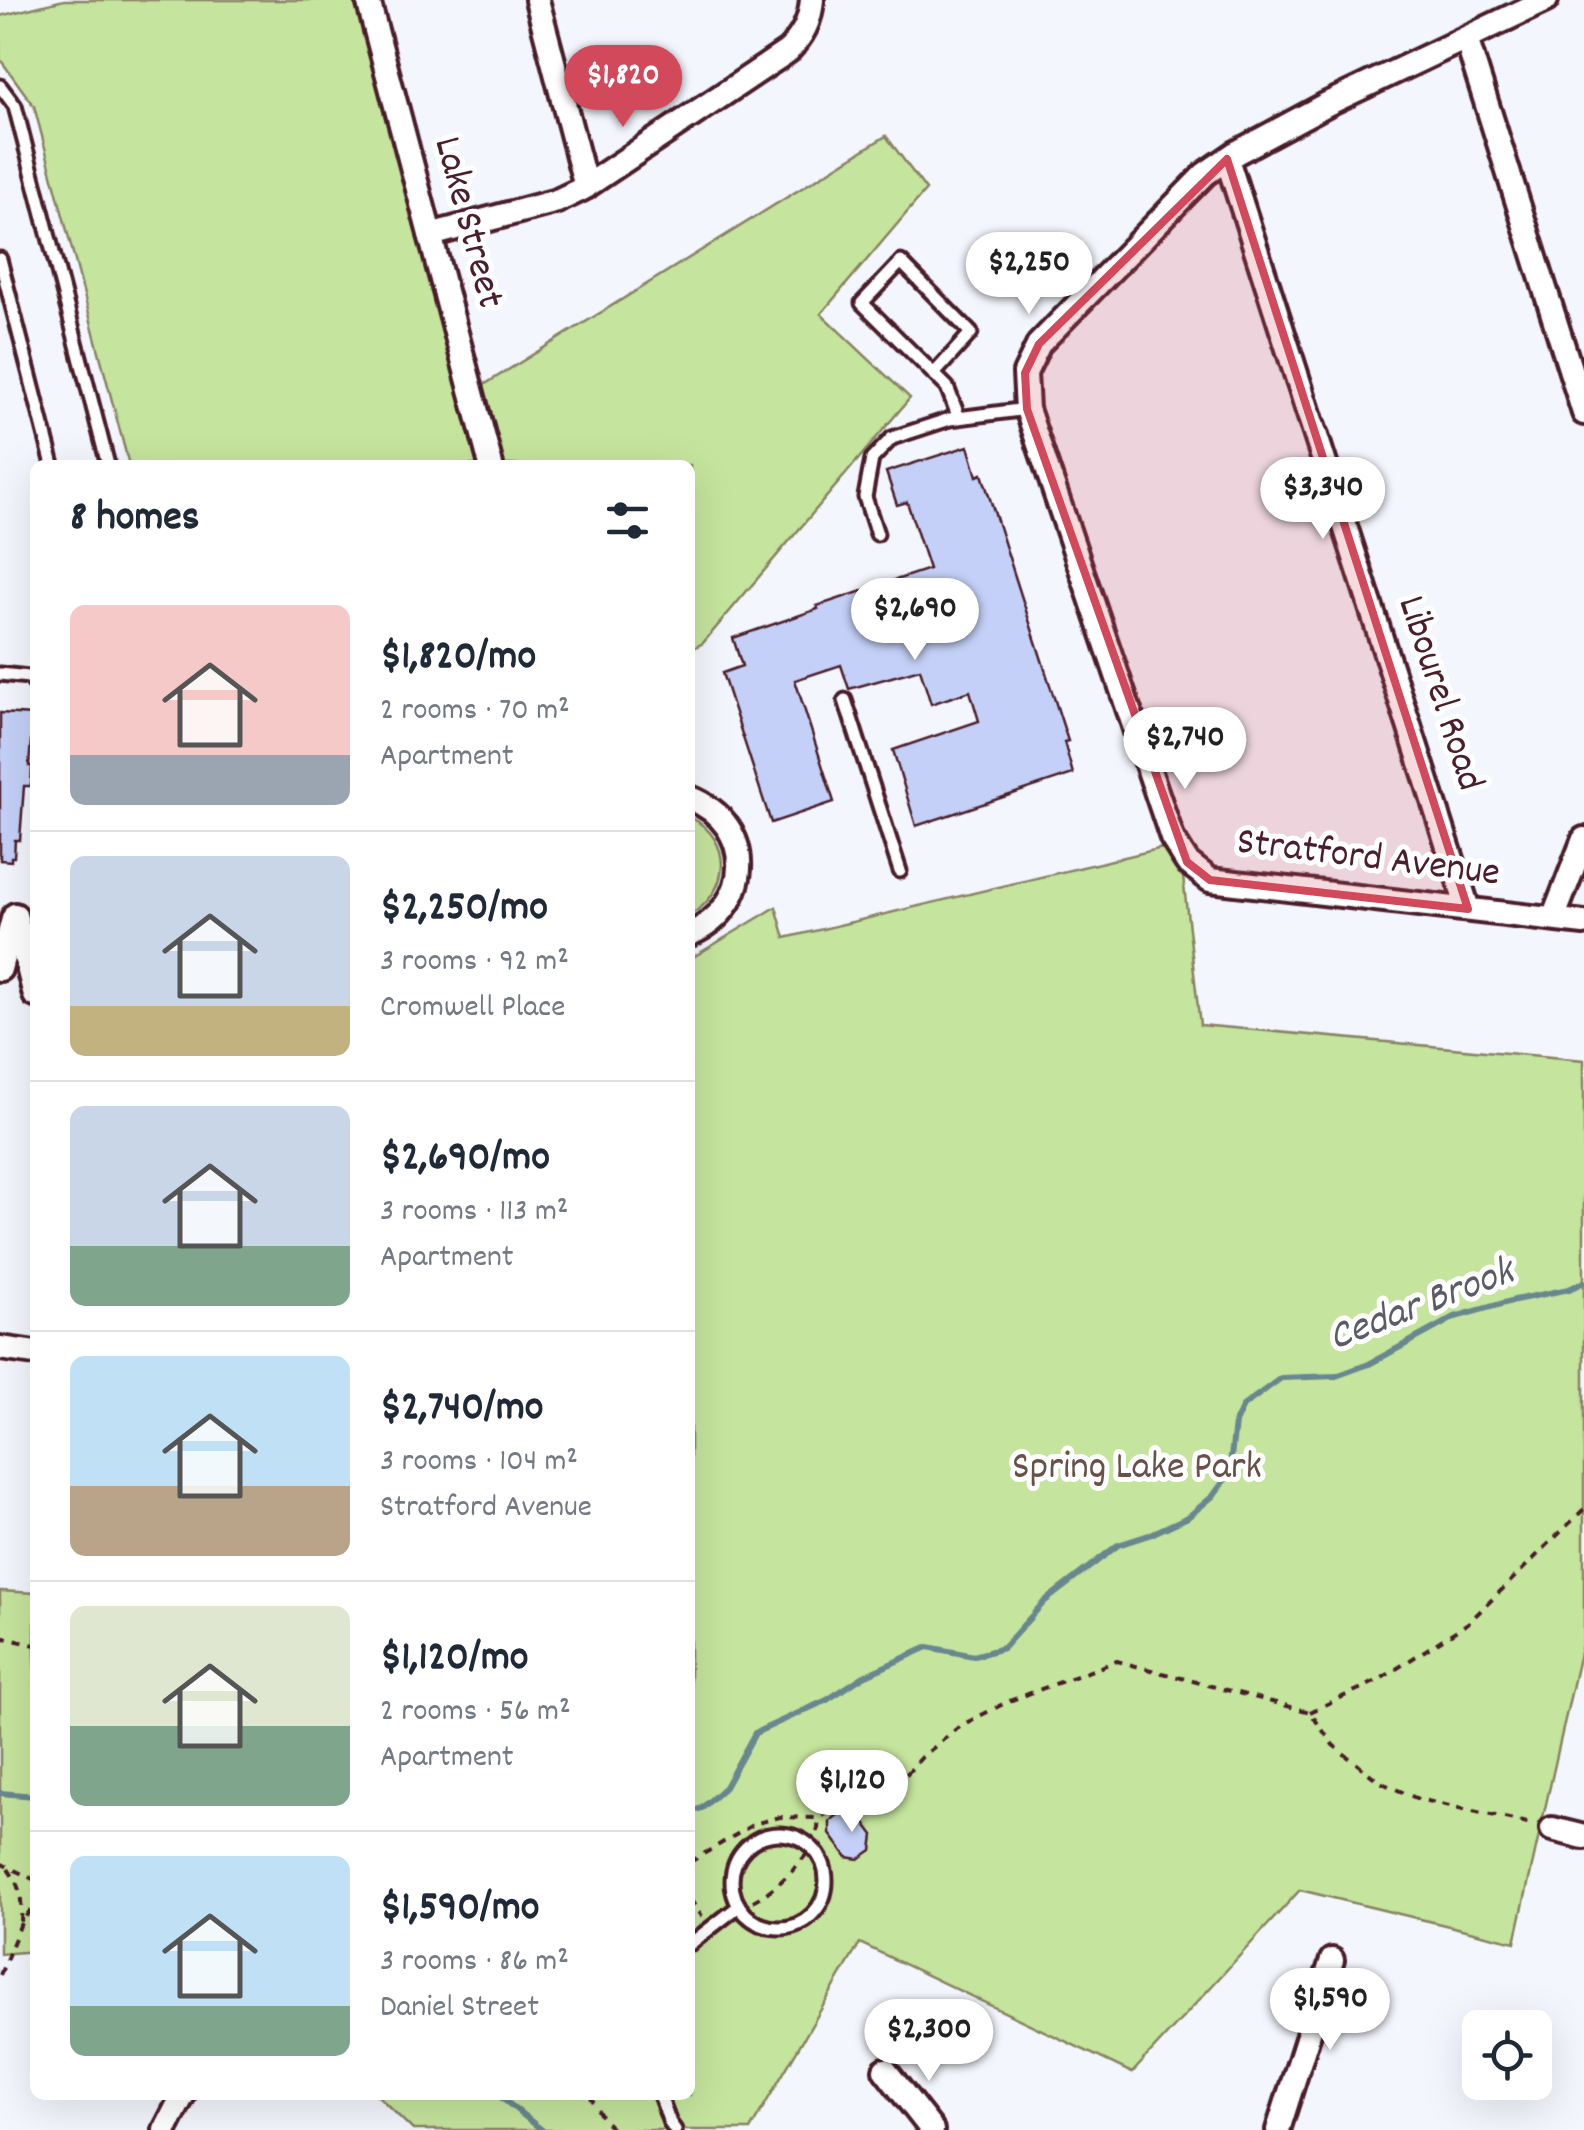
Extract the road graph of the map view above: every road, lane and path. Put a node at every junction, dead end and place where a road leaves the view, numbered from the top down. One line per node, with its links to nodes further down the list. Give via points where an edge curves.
1 (368, 0): 9 (street, Lake Street)
2 (536, 0): 8 (street)
3 (812, 0): 8 (street, via 802,36 788,51)
4 (1545, 0): 5 (street)
5 (1466, 38): 7 (street); 13 (street)
6 (0, 86): 16 (lane, via 15,106)
7 (1227, 159): 12 (street, Stratford Avenue, via 1039,344 1025,373); 25 (street, Libourel Road)
8 (586, 187): 9 (street)
9 (430, 235): 17 (street, Lake Street)
10 (0, 259): 15 (lane)
11 (934, 374): 11 (lane, via 862,303 901,262 970,333); 14 (lane, via 947,386)
12 (1027, 409): 14 (lane); 25 (street, Stratford Avenue, via 1172,838 1187,862 1210,880)
13 (1584, 413)
14 (959, 418): 18 (lane, via 892,438 872,460 866,497)
15 (53, 460)
16 (107, 460)
17 (491, 460)
18 (877, 534)
19 (0, 674): 20 (lane)
20 (30, 679)
21 (845, 700): 24 (lane)
22 (695, 801): 29 (street, via 715,812 733,837 739,868 721,915)
23 (1584, 839): 27 (street)
24 (900, 871)
25 (1468, 910): 27 (street, Stratford Avenue)
26 (16, 915): 30 (street); 31 (street)
27 (1553, 919): 28 (street, Stratford Avenue)
28 (1584, 922)
29 (695, 932)
30 (0, 969)
31 (30, 974)
32 (0, 1348): 33 (street)
33 (30, 1352)
34 (1584, 1509): 37 (path, via 1468,1623 1379,1680)
35 (0, 1637): 36 (path)
36 (30, 1644)
37 (1310, 1712): 38 (path, via 1117,1662 1008,1701 960,1726 892,1790); 39 (path, via 1333,1745 1380,1782 1418,1799)
38 (818, 1818): 41 (path); 42 (path, via 768,1819)
39 (1552, 1828): 40 (street)
40 (1584, 1838)
41 (812, 1846): 47 (path, via 772,1891); 47 (lane, via 785,1833 751,1842 732,1872); 47 (lane, via 827,1883 813,1916 780,1929 759,1924)
42 (695, 1859)
43 (0, 1863): 44 (path)
44 (8, 1869): 45 (path); 49 (path, via 22,1897)
45 (30, 1878)
46 (695, 1906): 50 (path)
47 (739, 1906): 50 (lane)
48 (30, 1911): 49 (path)
49 (21, 1923): 53 (path)
50 (711, 1927): 51 (lane)
51 (695, 1940)
52 (1332, 1960): 62 (street)
53 (0, 1975)
54 (885, 2070): 61 (street)
55 (181, 2100): 58 (street)
56 (593, 2100): 59 (path)
57 (662, 2100): 60 (lane)
58 (166, 2130)
59 (613, 2130)
60 (675, 2130)
61 (932, 2130)
62 (1278, 2130)

